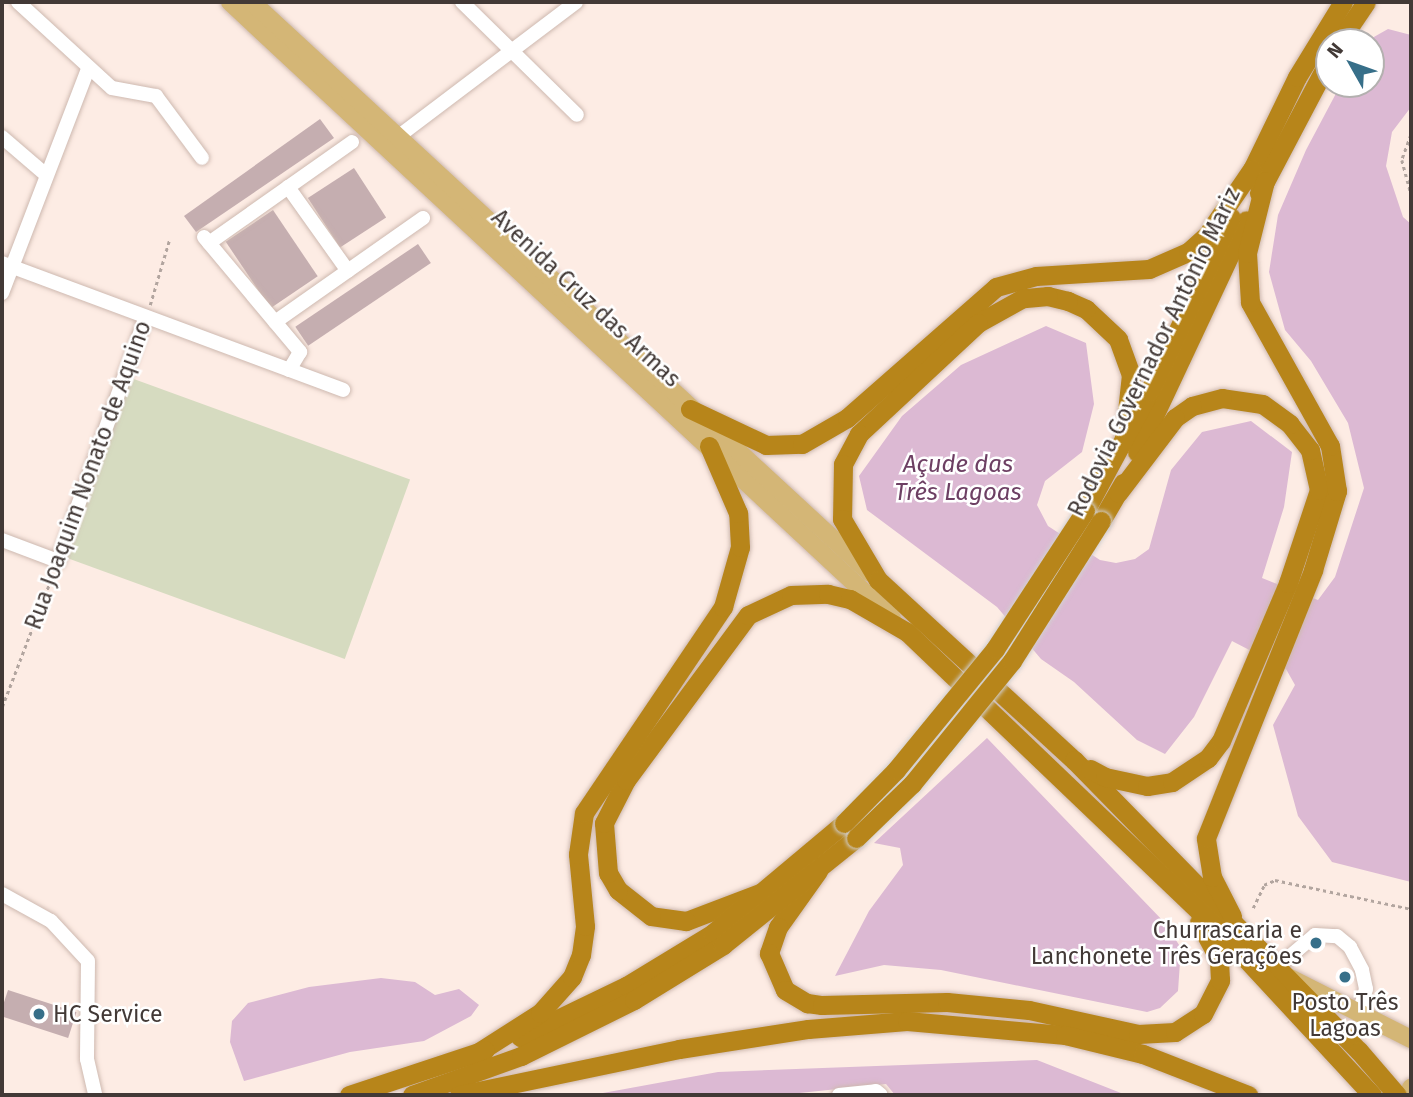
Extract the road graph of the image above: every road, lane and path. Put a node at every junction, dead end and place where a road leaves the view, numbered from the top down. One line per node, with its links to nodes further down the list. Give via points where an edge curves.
1 (18, 2): 10 (street)
2 (230, 2): 33 (main road, Avenida Cruz das Armas)
3 (252, 2): 15 (main road, Avenida Cruz das Armas)
4 (462, 2): 9 (street)
5 (576, 2): 9 (street)
6 (1343, 2): 19 (highway, Rodovia Governador Antônio Mariz, via 1297,77)
7 (1366, 2): 8 (highway)
8 (1348, 28)
9 (513, 50): 12 (street); 15 (street)
10 (89, 69): 17 (street, via 120,93 146,91 156,96); 18 (street)
11 (1315, 83): 19 (highway, Rodovia Governador Antônio Mariz)
12 (577, 115)
13 (1411, 135): 21 (path, via 1402,160)
14 (2, 136): 18 (street)
15 (399, 136): 31 (main road, Avenida Cruz das Armas)
16 (352, 142): 20 (street)
17 (202, 158)
18 (45, 174): 24 (street)
19 (1258, 175): 31 (highway, via 1188,252 1149,269 1036,276 996,288 847,418 802,444 766,445); 32 (highway, Rodovia Governador Antônio Mariz); 34 (highway, Rodovia Governador Antônio Mariz); 39 (highway, via 1247,253 1250,302 1330,446 1336,465 1332,515)
20 (288, 187): 25 (street); 28 (street, via 206,240)
21 (1411, 194)
22 (424, 218): 25 (street)
23 (169, 242): 27 (path, Rua Joaquim Nonato de Aquino)
24 (7, 265): 26 (street); 27 (street)
25 (348, 271): 28 (street)
26 (2, 293)
27 (146, 317): 29 (street); 37 (street, Rua Joaquim Nonato de Aquino)
28 (275, 322): 29 (street, via 300,352)
29 (289, 370): 30 (street)
30 (343, 390)
31 (690, 410): 38 (main road, Avenida Cruz das Armas)
32 (1124, 439): 35 (highway, Rodovia Governador Antônio Mariz); 38 (highway, via 1131,375 1118,339 1086,309 1068,301 1048,296 1004,305 978,323 859,434 849,449 839,485 842,519)
33 (709, 446): 40 (main road, Avenida Cruz das Armas); 55 (highway, via 738,513 740,547 723,607 584,813 578,854 585,926 582,956 572,977 540,1013)
34 (1118, 493): 35 (highway, Rodovia Governador Antônio Mariz); 39 (highway, via 1175,418 1192,406 1222,398 1262,404 1300,435 1317,471 1314,512)
35 (1093, 516): 44 (highway, bridge, via 995,649)
36 (2, 540): 37 (street)
37 (58, 561): 42 (path, Rua Joaquim Nonato de Aquino)
38 (878, 580): 43 (highway)
39 (1296, 586): 41 (highway)
40 (907, 632): 46 (highway); 47 (highway, via 850,599 828,594 791,595 771,601 748,615 730,635 613,799 604,822 608,873 618,890 651,916 686,921)
41 (1264, 663): 43 (highway, via 1221,741 1193,771 1172,782 1147,786 1105,778); 51 (highway, via 1206,838 1212,877)
42 (2, 707)
43 (1074, 760): 51 (highway)
44 (850, 831): 45 (highway); 47 (highway)
45 (818, 872): 46 (highway, via 772,940 773,968 795,997 822,1005 975,1004 1158,1035 1190,1026 1214,999 1220,980 1211,938); 59 (highway, via 723,945 634,1000 521,1055)
46 (1173, 887): 64 (highway, via 1296,1009)
47 (770, 890): 55 (highway, via 713,933 626,986)
48 (2, 894): 57 (street, via 51,921 83,951 91,975 87,1059)
49 (1253, 908): 50 (path, via 1264,885 1275,880)
50 (1411, 909)
51 (1238, 929): 52 (highway)
52 (1280, 972): 53 (main road); 53 (street, via 1315,935 1336,936 1350,947 1362,971 1366,989); 65 (highway)
53 (1360, 1010): 54 (main road)
54 (1411, 1040)
55 (474, 1055): 58 (highway)
56 (1411, 1088): 66 (main road)
57 (95, 1095)
58 (349, 1095)
59 (412, 1095)
60 (459, 1095): 63 (highway, via 679,1049 808,1029 907,1021 1065,1035 1143,1054)
61 (839, 1095): 62 (street, via 876,1091)
62 (881, 1095)
63 (1248, 1095)
64 (1372, 1095)
65 (1397, 1095)
66 (1408, 1095)

